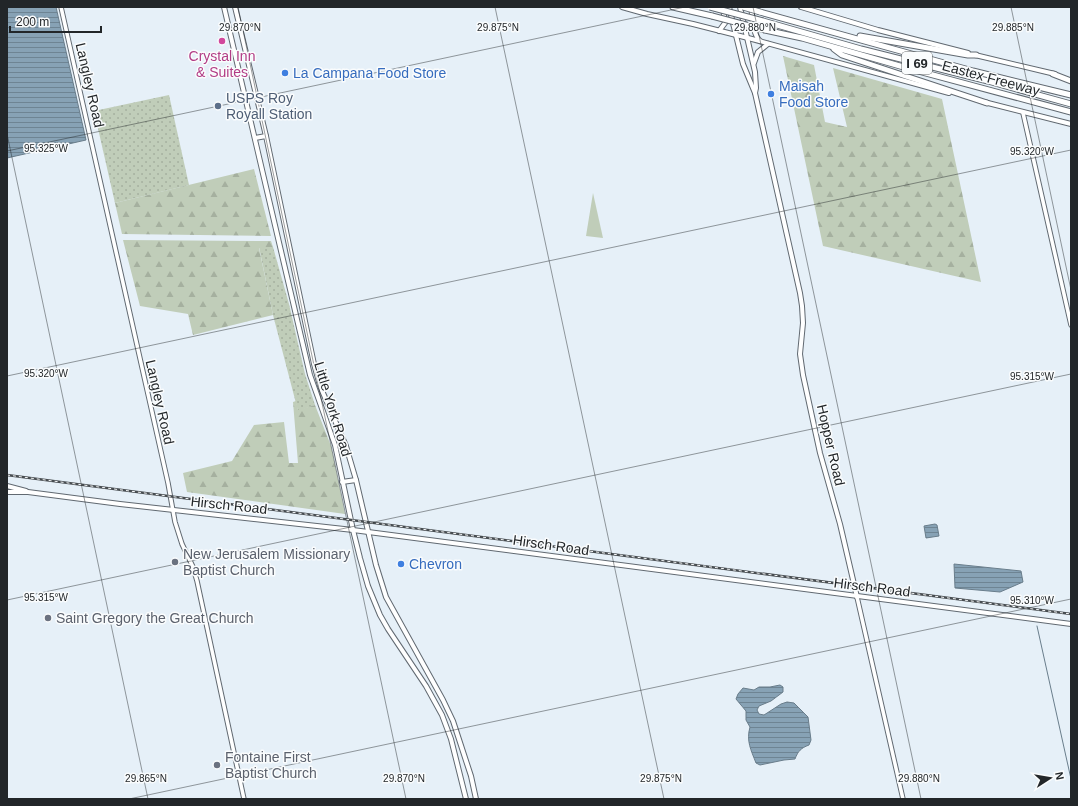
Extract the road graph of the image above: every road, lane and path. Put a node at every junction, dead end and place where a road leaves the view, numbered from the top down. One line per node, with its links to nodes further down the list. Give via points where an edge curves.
1 (61, 7): 38 (street, Langley Road)
2 (224, 7): 31 (main road, Little York Road)
3 (235, 7): 30 (main road, Little York Road)
4 (622, 7): 13 (main road)
5 (673, 7): 18 (highway, Eastex Freeway / I 69, bridge)
6 (710, 7): 26 (highway, I 69, bridge)
7 (723, 7): 13 (main road, via 725,23)
8 (729, 7): 14 (main road, Hopper Road)
9 (742, 7): 12 (highway, Eastex Freeway / I 69, bridge); 15 (main road, Hopper Road)
10 (751, 7): 16 (main road, via 755,33)
11 (802, 7): 19 (main road)
12 (810, 26): 19 (highway, via 889,42); 24 (highway, Eastex Freeway / I 69)
13 (719, 31): 14 (main road)
14 (736, 36): 15 (main road); 23 (main road, Hopper Road, via 743,64)
15 (748, 38): 16 (main road); 20 (main road, Hopper Road)
16 (762, 42): 17 (main road)
17 (768, 44): 20 (main road, via 758,52); 25 (main road)
18 (829, 46): 25 (highway, via 842,55); 27 (highway, Eastex Freeway / I 69)
19 (976, 55): 21 (main road)
20 (753, 63): 23 (main road, Hopper Road, via 756,75)
21 (1053, 74): 22 (highway)
22 (1071, 80)
23 (755, 94): 41 (main road, Hopper Road, via 802,306 800,354 803,375)
24 (1071, 96)
25 (987, 103): 28 (main road)
26 (1071, 104)
27 (1071, 112)
28 (1023, 113): 29 (main road); 32 (street)
29 (1071, 124)
30 (266, 136): 31 (main road); 33 (main road, Little York Road, via 314,364 320,386 346,446)
31 (255, 138): 34 (main road, Little York Road, via 310,376 335,445)
32 (1071, 325)
33 (356, 480): 34 (main road); 40 (main road, Little York Road)
34 (342, 482): 39 (main road, Little York Road)
35 (7, 486): 37 (main road, Hirsch Road)
36 (7, 492): 37 (main road, Hirsch Road)
37 (28, 492): 38 (main road, Hirsch Road)
38 (173, 510): 39 (main road, Hirsch Road); 47 (street, Langley Road, via 182,544 197,581)
39 (353, 530): 40 (main road, Hirsch Road); 44 (main road, Little York Road, via 368,586 380,614 442,715)
40 (368, 532): 41 (main road, Hirsch Road); 43 (main road, Little York Road, via 386,597 443,700 453,721)
41 (857, 597): 42 (main road, Hirsch Road); 50 (street, Hopper Road)
42 (1071, 624)
43 (466, 762): 44 (main road); 45 (main road, Little York Road)
44 (458, 764): 46 (main road, Little York Road)
45 (474, 791): 46 (main road); 49 (main road, Little York Road)
46 (465, 793): 48 (main road, Little York Road)
47 (244, 799)
48 (466, 799)
49 (476, 799)
50 (903, 799)

